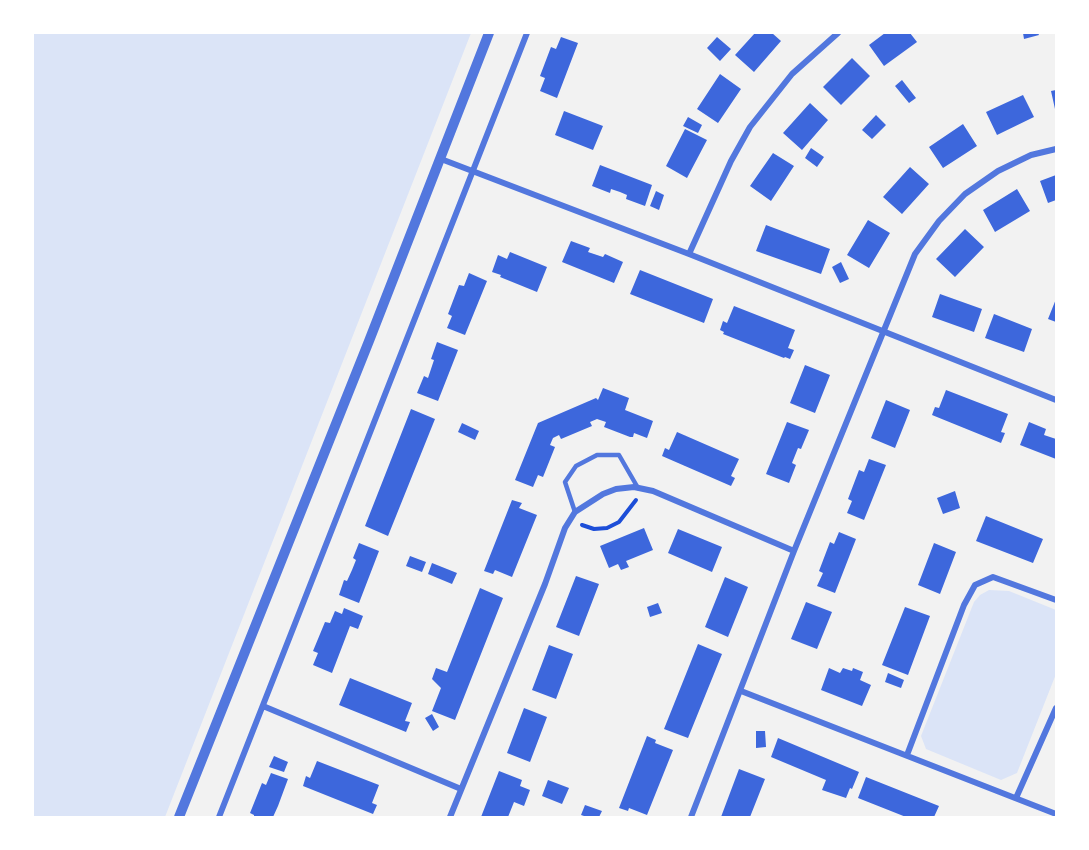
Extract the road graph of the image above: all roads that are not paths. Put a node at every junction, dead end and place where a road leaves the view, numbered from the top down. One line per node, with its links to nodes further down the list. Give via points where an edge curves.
1 (489, 33): 5 (street)
2 (527, 33): 6 (street)
3 (838, 33): 7 (street, via 792,74 750,127)
4 (1056, 149): 8 (street, via 1031,155 999,171 965,194 939,221 915,254)
5 (441, 159): 6 (street); 21 (street)
6 (473, 171): 7 (street); 15 (street)
7 (689, 254): 8 (street)
8 (882, 330): 9 (street); 12 (street)
9 (1056, 400)
10 (641, 488): 11 (street, via 616,489); 11 (lane, via 619,455 597,455 576,466 565,482); 12 (street)
11 (575, 512): 18 (street)
12 (794, 551): 14 (street)
13 (1056, 600): 17 (street, via 993,577 975,585)
14 (741, 691): 17 (street); 24 (street)
15 (263, 706): 18 (street); 22 (street)
16 (1056, 708): 19 (street)
17 (907, 755): 19 (street)
18 (461, 789): 23 (street)
19 (1016, 798): 20 (street)
20 (1056, 814)
21 (179, 817)
22 (219, 817)
23 (450, 817)
24 (691, 817)

